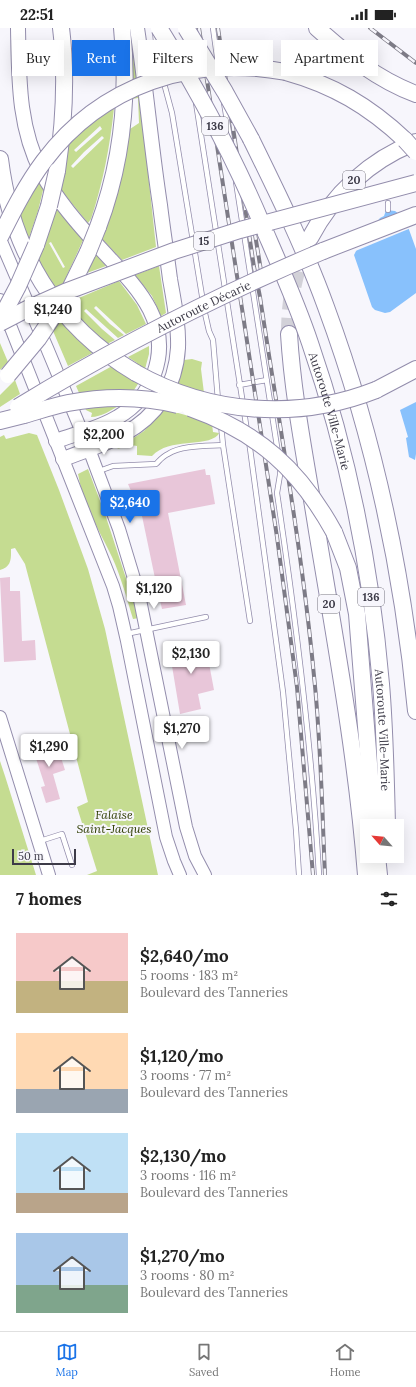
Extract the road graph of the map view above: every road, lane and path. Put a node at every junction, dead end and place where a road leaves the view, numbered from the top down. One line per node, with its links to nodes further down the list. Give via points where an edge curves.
1 (18, 28): 31 (highway, via 21,108 28,140 37,162 64,206 142,295 154,317 158,335 157,367 142,397 117,418)
2 (61, 28): 21 (highway, bridge, via 64,100 63,131 57,171 36,245)
3 (122, 28): 24 (highway, bridge, via 122,122 116,167 98,227 66,297 38,339)
4 (137, 28): 34 (highway, via 174,303 177,356 170,383 152,412 125,434)
5 (154, 28): 27 (lane, via 158,61 172,113 207,322 213,340)
6 (159, 28): 44 (highway, Autoroute Ville-Marie / 136, bridge, via 218,130 237,169 264,228 310,343 327,395 362,544 377,647)
7 (185, 28): 26 (lane); 41 (highway, 136, bridge, via 251,139 300,240 343,355 365,427 395,556)
8 (213, 28): 25 (lane)
9 (317, 28): 10 (highway, via 368,70)
10 (416, 94)
11 (410, 141): 12 (highway, bridge); 18 (highway, bridge, via 355,100 286,72 240,67 198,69 175,74 149,82 114,99 65,137 50,153 28,185); 19 (highway, 20, via 356,178 325,213)
12 (416, 152)
13 (0, 160): 23 (highway, bridge, via 13,222 40,281 63,312 87,337 112,358 136,373 196,399 227,406 291,409 350,399 376,390)
14 (416, 183): 21 (highway, 15, bridge, via 240,230 174,251 79,286)
15 (388, 203): 16 (lane)
16 (388, 210)
17 (416, 215): 28 (highway, Autoroute Décarie, bridge, via 227,293 87,366)
18 (0, 238): 31 (main road)
19 (310, 238)
20 (0, 300): 32 (main road)
21 (0, 322)
22 (289, 334): 54 (highway, 20, via 291,365 350,735)
23 (416, 369)
24 (4, 379)
25 (267, 380): 26 (lane); 53 (lane, via 281,470 277,493 296,632)
26 (239, 385): 52 (lane, via 283,692)
27 (219, 407)
28 (21, 411): 30 (highway, Autoroute Décarie); 43 (highway, bridge, via 104,398 142,399 184,407 232,426 249,436 274,455 308,491 334,532 348,568 357,614)
29 (220, 414): 33 (lane)
30 (0, 420)
31 (82, 432): 32 (highway); 34 (main road)
32 (56, 441): 35 (main road)
33 (223, 445): 36 (lane, via 172,451 156,464 114,466); 38 (lane)
34 (89, 449): 35 (highway); 36 (main road)
35 (63, 459): 40 (main road, via 109,573)
36 (97, 472): 39 (main road, via 126,551)
37 (206, 617): 39 (lane)
38 (250, 621)
39 (146, 630): 40 (lane); 51 (main road, via 186,827 195,856)
40 (126, 634): 50 (main road, via 166,837)
41 (416, 711)
42 (0, 717): 45 (main road)
43 (373, 819)
44 (388, 819)
45 (39, 842): 48 (lane, via 62,834); 49 (main road)
46 (378, 863): 55 (highway)
47 (388, 863): 56 (highway)
48 (72, 865)
49 (49, 875)
50 (180, 875)
51 (205, 875)
52 (299, 875)
53 (319, 875)
54 (366, 875)
55 (379, 875)
56 (389, 875)

